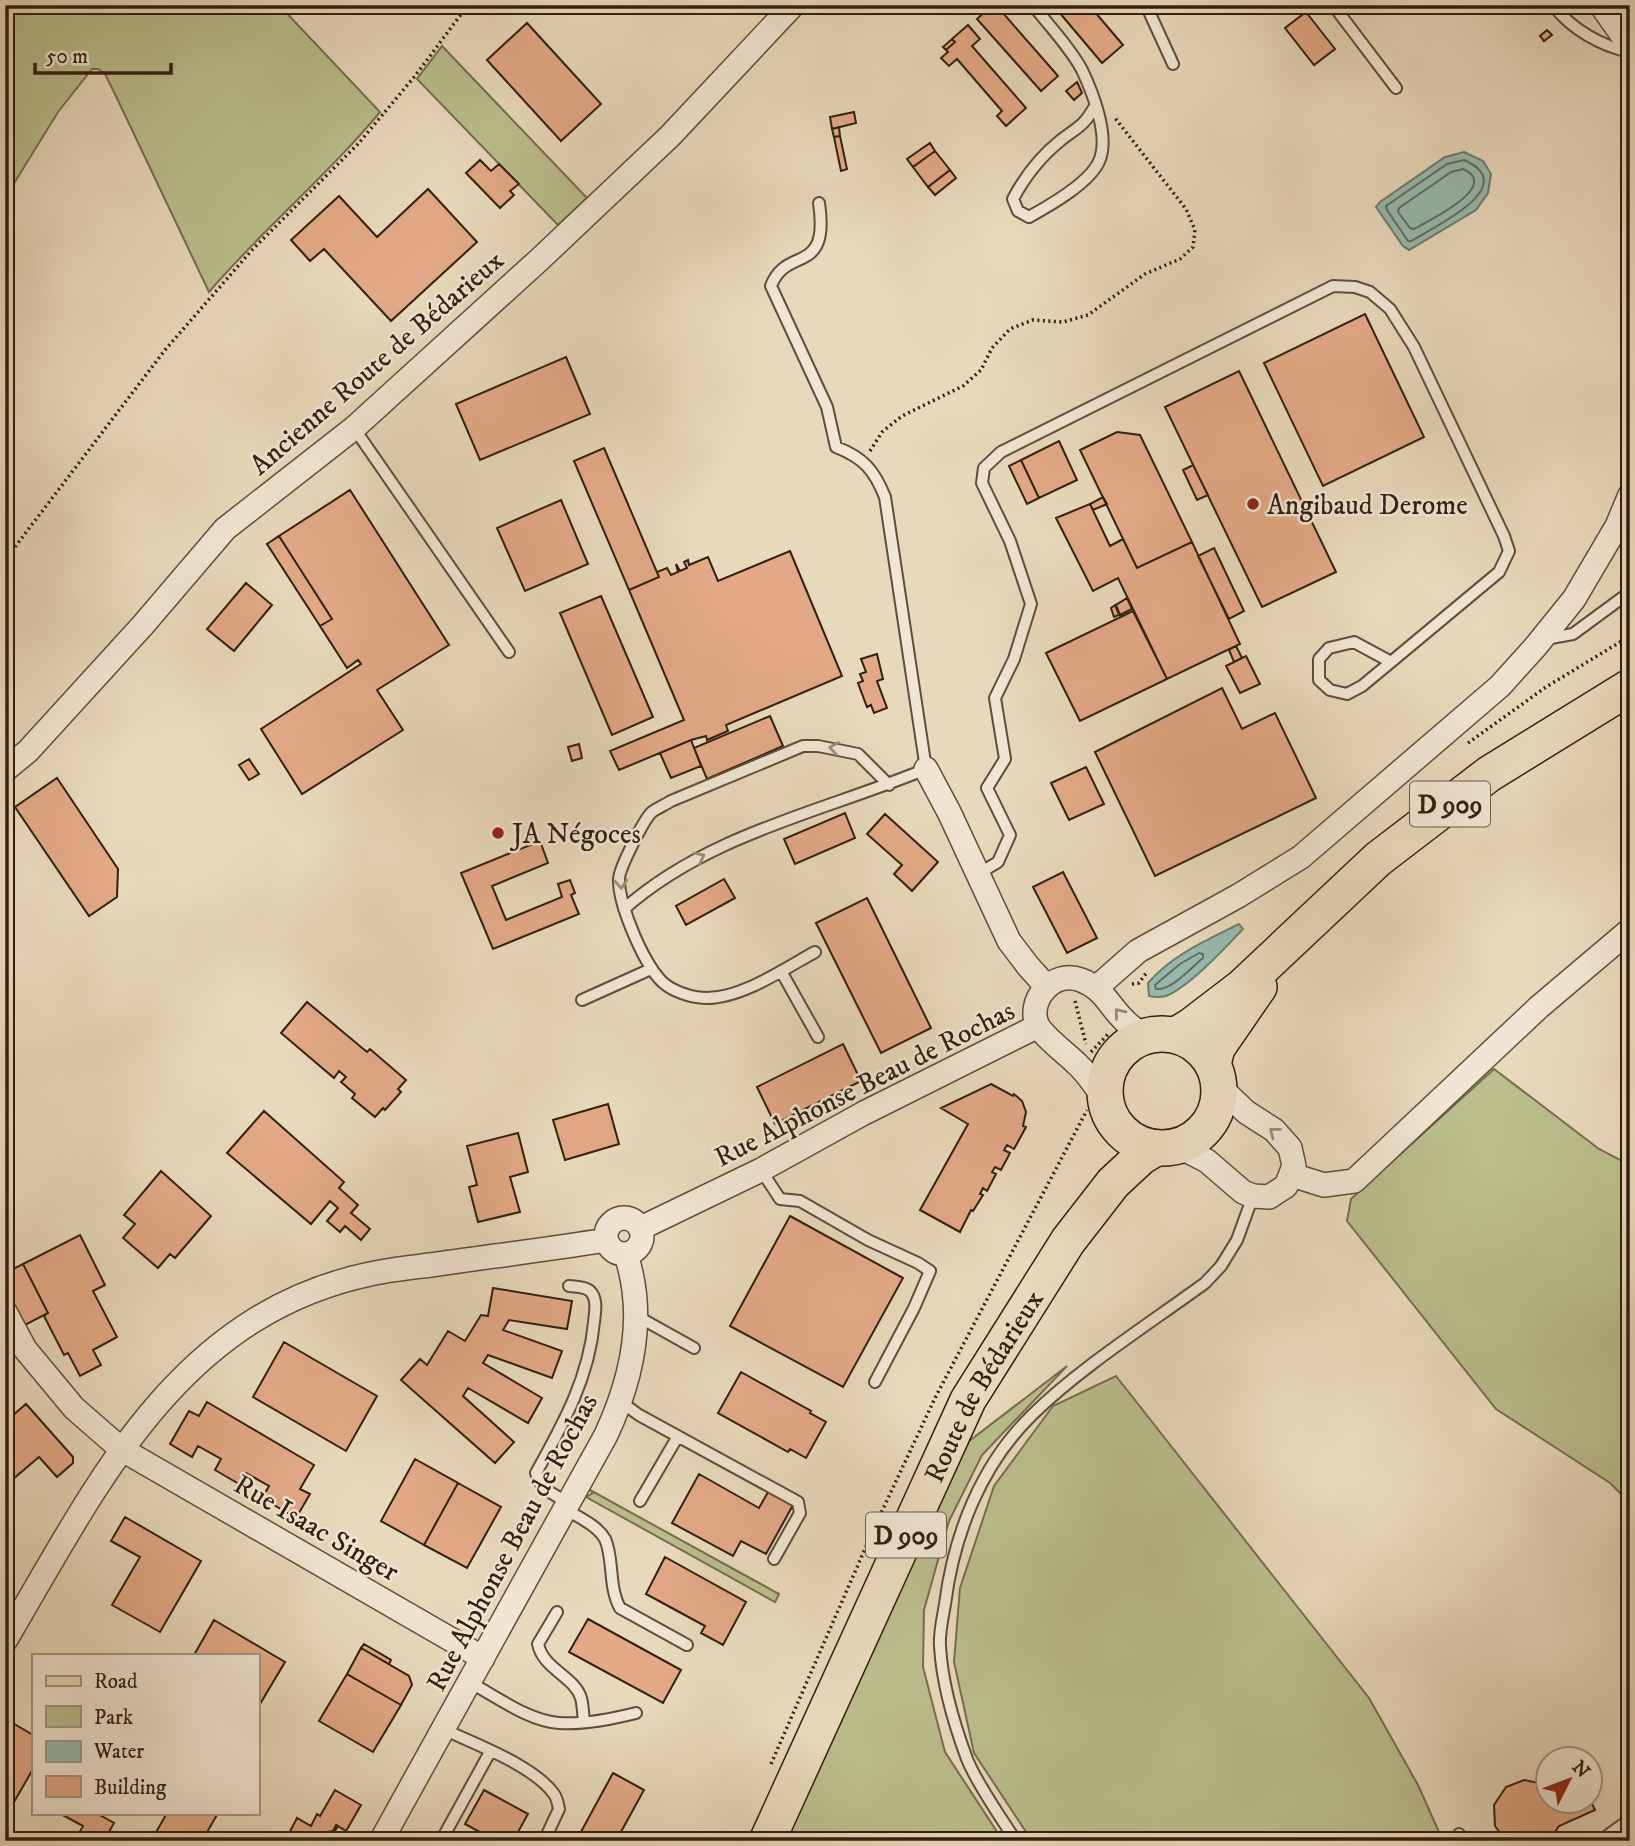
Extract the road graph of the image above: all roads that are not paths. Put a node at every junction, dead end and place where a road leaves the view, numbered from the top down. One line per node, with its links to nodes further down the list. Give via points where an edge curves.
1 (793, 5): 13 (street, Ancienne Route de Bédarieux, via 670,136)
2 (1033, 5): 11 (lane, via 1082,69)
3 (1146, 5): 9 (lane)
4 (1333, 5): 10 (lane)
5 (1553, 5): 8 (lane, via 1563,19 1599,42)
6 (1601, 5): 7 (street)
7 (1630, 46)
8 (1630, 52)
9 (1173, 64)
10 (1396, 88)
11 (1095, 106): 11 (lane, via 1104,135 1100,161 1081,184 1049,206 1029,217 1018,211 1013,200 1022,182 1061,140 1085,124)
12 (819, 203): 20 (lane, via 820,244 775,274 771,286 827,407 836,447 863,462 877,477 885,497)
13 (354, 428): 17 (lane); 21 (street, Ancienne Route de Bédarieux, via 225,529 134,635 28,751)
14 (1630, 495): 16 (street, via 1574,599)
15 (1630, 592): 16 (lane, via 1573,634)
16 (1542, 639): 31 (street, via 1500,686 1301,857 1148,944)
17 (509, 652)
18 (1391, 662): 18 (lane, via 1354,642 1329,649 1319,659 1319,680 1330,690 1347,694); 23 (lane, via 1499,572 1508,551 1414,347 1390,309 1370,292 1333,286 1001,452 984,468 982,482 1010,541 1031,604 1014,659 995,698 1005,759 987,788 1010,835 998,862)
19 (1630, 687): 26 (main road, D 909, via 1489,774 1377,859)
20 (926, 769): 22 (lane); 23 (street, Rue Alphonse Beau de Rochas)
21 (5, 770)
22 (889, 785): 24 (lane, one-way to 22, via 647,888 700,856); 24 (lane, one-way to 24, via 858,754 803,746 671,801 651,813 626,857 618,877)
23 (978, 874): 30 (street, Rue Alphonse Beau de Rochas, via 1009,941)
24 (624, 909): 28 (lane)
25 (1630, 930): 40 (street, via 1539,1007 1354,1181 1324,1185)
26 (1289, 944): 34 (main road, D 909, via 1242,988 1191,1026); 36 (main road, D 909, via 1217,1048)
27 (815, 952): 29 (lane)
28 (652, 969): 29 (lane, via 665,985 704,998 720,997); 32 (lane)
29 (781, 971): 35 (lane)
30 (1046, 986): 31 (street, Rue Alphonse Beau de Rochas, via 1069,976); 33 (street, Rue Alphonse Beau de Rochas, via 1037,1009)
31 (1096, 988): 34 (street, one-way to 31, via 1122,1018)
32 (582, 1000)
33 (1038, 1027): 37 (street, Rue Alphonse Beau de Rochas, via 1087,1074); 39 (street, Rue Alphonse Beau de Rochas, via 863,1113)
34 (1160, 1036): 36 (main road, via 1191,1041 1203,1051); 37 (main road, via 1129,1044 1117,1055 1106,1078)
35 (818, 1037)
36 (1216, 1075): 38 (main road, via 1216,1109 1205,1129 1192,1140); 40 (street, one-way to 36, via 1293,1157 1284,1140 1245,1112)
37 (1111, 1114): 38 (main road, via 1127,1136 1140,1144); 44 (main road, Route de Bédarieux / D 909, via 1112,1152)
38 (1167, 1147): 41 (street, via 1207,1161); 44 (main road, Route de Bédarieux / D 909, via 1141,1157 1113,1183)
39 (761, 1170): 42 (street, Rue Alphonse Beau de Rochas); 50 (lane, via 780,1199 800,1201 930,1271)
40 (1292, 1175): 41 (street, via 1278,1193)
41 (1252, 1196): 71 (lane, via 1237,1240 1221,1266 1032,1415 1001,1450 967,1515 950,1567 939,1644 968,1760)
42 (641, 1228): 43 (street, via 632,1219 618,1219 608,1227); 45 (street, via 639,1248)
43 (606, 1240): 45 (street, via 613,1251); 53 (street, via 369,1274 312,1292 267,1313 216,1346 160,1401)
44 (1068, 1241): 70 (main road, Route de Bédarieux / D 909, via 968,1400)
45 (626, 1255): 48 (street, Rue Alphonse Beau de Rochas, via 635,1288)
46 (569, 1286): 55 (lane, via 592,1293 592,1340 575,1400 536,1473 543,1488)
47 (5, 1312): 53 (street, Rue Isaac Singer, via 25,1349 74,1408)
48 (635, 1315): 49 (lane); 51 (street, Rue Alphonse Beau de Rochas)
49 (694, 1348)
50 (875, 1382)
51 (621, 1402): 52 (lane); 55 (street, Rue Alphonse Beau de Rochas)
52 (678, 1436): 54 (lane); 56 (lane, via 798,1502 800,1513)
53 (121, 1449): 58 (street); 60 (street, Rue Isaac Singer)
54 (640, 1501)
55 (567, 1506): 59 (lane, via 604,1539 620,1608); 60 (street, Rue Alphonse Beau de Rochas)
56 (774, 1559)
57 (557, 1612): 63 (lane, via 538,1644 540,1655 581,1696)
58 (5, 1642)
59 (687, 1645)
60 (483, 1658): 61 (street, Rue Alphonse Beau de Rochas)
61 (470, 1682): 63 (lane, via 529,1714 558,1723); 64 (street, Rue Alphonse Beau de Rochas)
62 (636, 1713): 63 (lane)
63 (584, 1721)
64 (443, 1729): 65 (lane); 67 (street, Rue Alphonse Beau de Rochas)
65 (490, 1752): 68 (lane); 69 (lane, via 541,1780 555,1795 559,1809)
66 (1630, 1825): 72 (lane, via 1622,1825)
67 (381, 1841)
68 (441, 1841)
69 (544, 1841)
70 (767, 1841)
71 (1016, 1841)
72 (1600, 1841)

